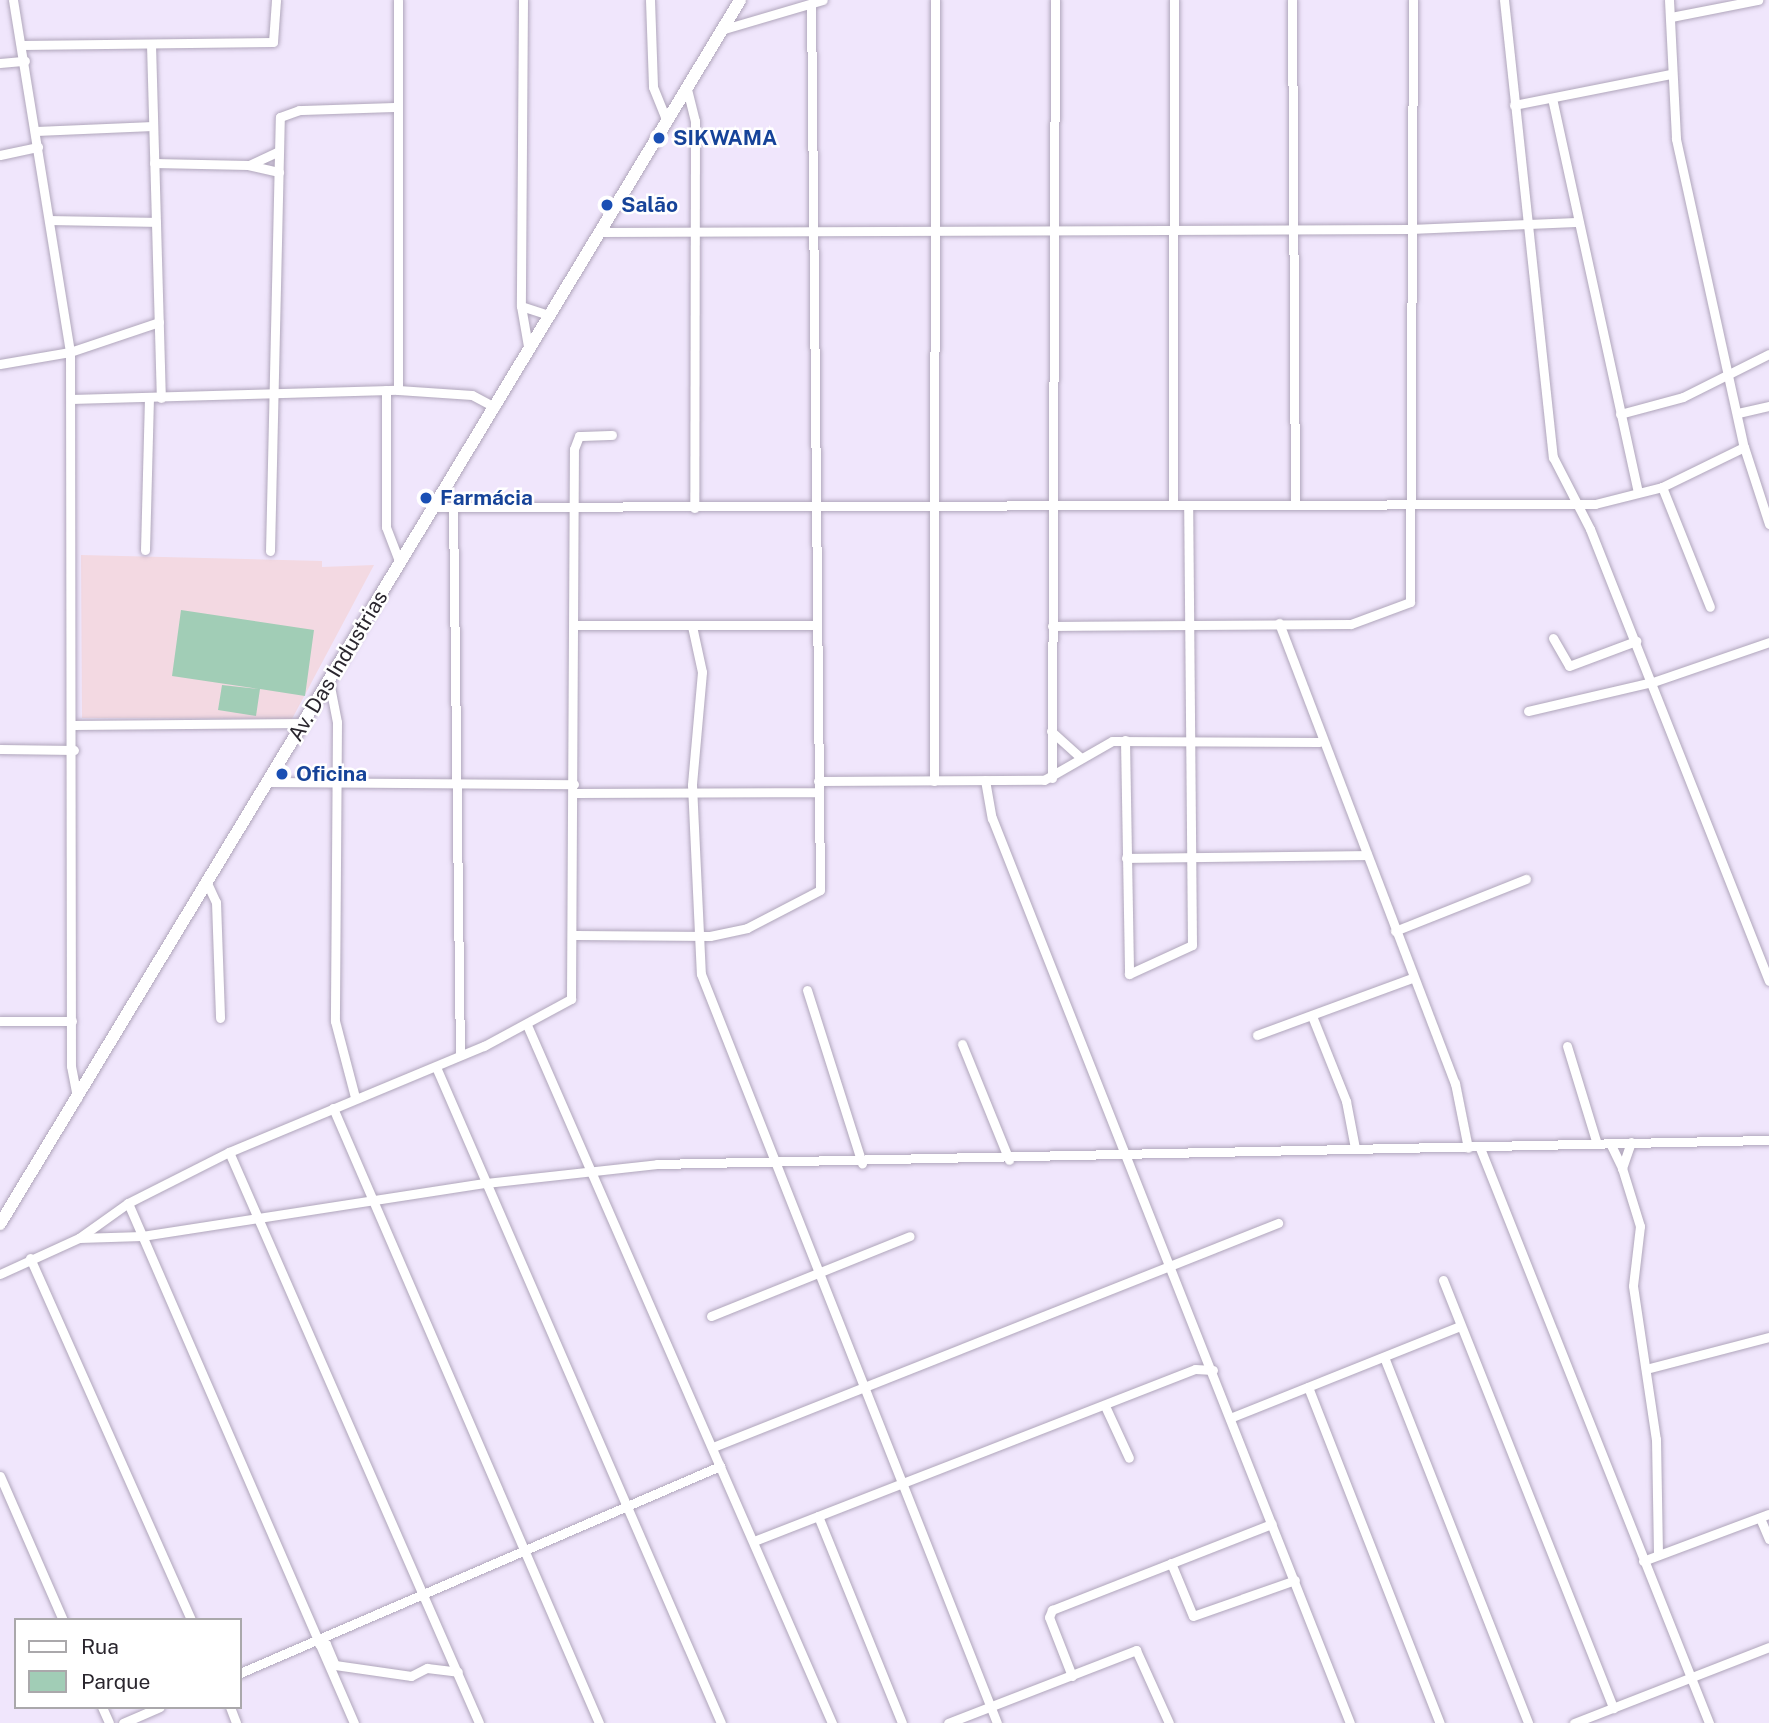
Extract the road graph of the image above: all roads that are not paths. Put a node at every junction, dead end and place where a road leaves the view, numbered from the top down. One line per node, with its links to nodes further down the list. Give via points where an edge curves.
1 (13, 0): 21 (street)
2 (276, 0): 20 (street, via 273,42)
3 (398, 0): 28 (street)
4 (523, 0): 50 (street)
5 (650, 0): 29 (street, via 653,87)
6 (740, 0): 19 (main road)
7 (823, 0): 17 (street)
8 (934, 0): 46 (street)
9 (1055, 0): 47 (street)
10 (1174, 0): 48 (street)
11 (1292, 0): 44 (street)
12 (1413, 0): 42 (street)
13 (1504, 0): 27 (street)
14 (1669, 0): 18 (street)
15 (1756, 1): 16 (street); 18 (street)
16 (1769, 4)
17 (811, 6): 19 (street); 45 (street)
18 (1671, 17): 24 (street)
19 (722, 30): 25 (main road)
20 (151, 44): 21 (street); 30 (street)
21 (22, 45): 22 (street)
22 (25, 61): 23 (street); 31 (street)
23 (0, 62)
24 (1670, 74): 26 (street); 57 (street, via 1684,182)
25 (687, 89): 29 (main road); 43 (street, via 695,121)
26 (1552, 98): 27 (street); 40 (street)
27 (1514, 105): 41 (street)
28 (397, 107): 33 (street, via 285,112); 59 (street)
29 (665, 124): 49 (main road, Av. Das Industrias)
30 (153, 126): 31 (street); 35 (street)
31 (36, 131): 32 (street)
32 (38, 147): 34 (street); 38 (street)
33 (279, 151): 36 (street); 37 (street)
34 (0, 155)
35 (154, 163): 36 (street); 39 (street)
36 (248, 165): 37 (street)
37 (279, 172): 60 (street)
38 (52, 220): 39 (street); 54 (street)
39 (156, 222): 52 (street)
40 (1576, 222): 41 (street); 67 (street)
41 (1527, 228): 42 (street); 76 (street, via 1545,421 1559,476)
42 (1410, 229): 44 (street); 72 (street)
43 (695, 230): 45 (street); 49 (street); 82 (street)
44 (1291, 230): 48 (street); 75 (street)
45 (817, 231): 46 (street); 77 (street)
46 (935, 231): 47 (street); 83 (street)
47 (1054, 231): 48 (street); 78 (street)
48 (1173, 231): 73 (street)
49 (599, 232): 51 (main road, Av. Das Industrias)
50 (521, 306): 51 (street); 53 (street)
51 (549, 315): 53 (main road, Av. Das Industrias)
52 (159, 322): 54 (street); 62 (street)
53 (528, 346): 65 (main road, Av. Das Industrias)
54 (70, 352): 56 (street); 63 (street)
55 (1769, 355): 57 (street)
56 (0, 364)
57 (1729, 372): 66 (street); 67 (street, via 1683,397)
58 (386, 390): 59 (street); 60 (street); 87 (street, via 386,527)
59 (398, 390): 65 (street, via 472,395)
60 (273, 392): 62 (street); 86 (street)
61 (149, 398): 62 (street); 63 (street); 85 (street)
62 (161, 398)
63 (71, 399): 104 (street)
64 (1769, 406): 66 (street)
65 (495, 407): 79 (main road, Av. Das Industrias)
66 (1738, 413): 69 (street)
67 (1620, 414): 71 (street)
68 (612, 435): 81 (street, via 576,438)
69 (1744, 447): 70 (street); 84 (street)
70 (1661, 487): 71 (street); 88 (street)
71 (1638, 492): 76 (street)
72 (1411, 504): 75 (street); 76 (street); 90 (street, via 1410,602 1361,623)
73 (1174, 505): 74 (street); 78 (street)
74 (1188, 505): 75 (street); 89 (street)
75 (1295, 505)
76 (1576, 505): 97 (street)
77 (815, 507): 82 (street); 83 (street); 93 (street)
78 (1054, 507): 83 (street); 95 (street)
79 (435, 508): 80 (street); 87 (main road, Av. Das Industrias)
80 (453, 508): 81 (street); 118 (street)
81 (576, 508): 82 (street); 91 (street)
82 (694, 508)
83 (935, 508): 115 (street)
84 (1769, 524)
85 (145, 550)
86 (270, 551)
87 (400, 563): 100 (main road, Av. Das Industrias)
88 (1710, 607)
89 (1188, 623): 90 (street); 95 (street); 107 (street)
90 (1279, 623): 108 (street)
91 (574, 625): 94 (street); 119 (street)
92 (705, 625): 93 (street); 94 (street); 99 (street)
93 (816, 625): 114 (street)
94 (692, 626): 99 (street)
95 (1052, 626): 105 (street)
96 (1553, 638): 97 (street, via 1569,666)
97 (1636, 641): 101 (street)
98 (1769, 642): 101 (street)
99 (699, 646): 121 (street)
100 (329, 681): 103 (main road, Av. Das Industrias); 117 (street)
101 (1653, 682): 102 (street, via 1613,686); 130 (street)
102 (1528, 711)
103 (303, 723): 104 (street); 116 (main road, Av. Das Industrias)
104 (73, 725): 110 (street)
105 (1051, 731): 111 (street); 112 (street)
106 (1125, 740): 107 (street); 111 (street); 124 (street)
107 (1190, 741): 108 (street); 123 (street)
108 (1319, 742): 122 (street)
109 (0, 749): 110 (street)
110 (74, 750): 137 (street)
111 (1081, 758): 112 (street)
112 (1052, 778): 113 (street)
113 (985, 780): 115 (street); 155 (street, via 992,818)
114 (818, 781): 115 (street); 120 (street)
115 (934, 781)
116 (268, 782): 117 (street); 126 (main road, Av. Das Industrias)
117 (337, 784): 118 (street); 144 (street, via 335,1021)
118 (456, 786): 119 (street); 142 (street)
119 (575, 788): 121 (street); 128 (street)
120 (818, 792): 121 (street); 129 (street, via 822,880 817,895 747,928)
121 (693, 794): 129 (street)
122 (1367, 855): 123 (street); 127 (street)
123 (1188, 857): 124 (street); 124 (street, via 1192,945 1129,974)
124 (1126, 858)
125 (1526, 880): 127 (street)
126 (207, 883): 135 (street, via 216,902); 145 (main road, Av. Das Industrias)
127 (1395, 931): 131 (street)
128 (576, 935): 129 (street); 138 (street, via 571,999)
129 (700, 938): 158 (street, via 703,981)
130 (1767, 970): 132 (street)
131 (1412, 978): 134 (street); 152 (street, via 1455,1083)
132 (1769, 981)
133 (807, 990): 157 (street)
134 (1312, 1016): 139 (street); 151 (street, via 1346,1101)
135 (220, 1018)
136 (0, 1021): 137 (street)
137 (72, 1021): 145 (street)
138 (527, 1025): 142 (street); 159 (street)
139 (1257, 1035)
140 (962, 1044): 156 (street)
141 (1567, 1046): 149 (street)
142 (460, 1055): 143 (street)
143 (436, 1067): 144 (street); 161 (street)
144 (355, 1097): 146 (street)
145 (77, 1098): 166 (main road, Av. Das Industrias)
146 (333, 1108): 154 (street); 162 (street)
147 (1769, 1140): 148 (street)
148 (1631, 1142): 150 (street); 160 (street)
149 (1597, 1143): 150 (street); 153 (street)
150 (1610, 1143): 160 (street)
151 (1355, 1148): 152 (street); 155 (street)
152 (1468, 1148): 153 (street)
153 (1480, 1148): 200 (street)
154 (229, 1152): 163 (street); 164 (street)
155 (1129, 1157): 156 (street); 171 (street)
156 (1009, 1160): 157 (street)
157 (862, 1163): 158 (street)
158 (778, 1164): 159 (street); 172 (street)
159 (593, 1168): 161 (street); 187 (street)
160 (1622, 1168): 181 (street, via 1640,1226 1632,1276)
161 (486, 1183): 162 (street); 192 (street)
162 (372, 1199): 164 (street); 198 (street)
163 (128, 1203): 167 (street); 169 (street)
164 (260, 1219): 167 (street); 203 (street)
165 (1278, 1223): 171 (street)
166 (0, 1224)
167 (142, 1236): 169 (street); 206 (street)
168 (910, 1236): 172 (street)
169 (79, 1238): 170 (street)
170 (30, 1258): 173 (street); 205 (street)
171 (1170, 1265): 178 (street); 183 (street)
172 (818, 1273): 175 (street); 183 (street)
173 (0, 1274)
174 (1443, 1280): 176 (street)
175 (710, 1316)
176 (1460, 1326): 179 (street); 213 (street)
177 (1769, 1337): 181 (street)
178 (1207, 1356): 180 (street); 182 (street)
179 (1384, 1357): 184 (street); 228 (street)
180 (1195, 1369): 182 (street); 185 (street)
181 (1646, 1369): 199 (street, via 1656,1439)
182 (1213, 1370): 186 (street)
183 (863, 1387): 187 (street); 191 (street)
184 (1308, 1387): 186 (street); 227 (street)
185 (1105, 1406): 188 (street); 191 (street)
186 (1230, 1418): 195 (street)
187 (713, 1447): 189 (street)
188 (1129, 1458)
189 (720, 1466): 192 (street); 197 (street)
190 (0, 1476): 204 (street)
191 (901, 1483): 193 (street); 212 (street)
192 (628, 1507): 198 (street); 220 (street)
193 (818, 1516): 197 (street); 222 (street)
194 (1765, 1516): 196 (street); 199 (street)
195 (1272, 1524): 201 (street); 202 (street)
196 (1769, 1539)
197 (754, 1541): 221 (street)
198 (523, 1551): 203 (street); 219 (street)
199 (1658, 1555): 200 (street)
200 (1643, 1561): 211 (street)
201 (1171, 1563): 202 (street, via 1194,1616); 210 (street, via 1052,1610 1049,1617)
202 (1295, 1580): 226 (street)
203 (422, 1592): 206 (street); 209 (street)
204 (62, 1618)
205 (190, 1618)
206 (318, 1642): 208 (street); 209 (street, via 326,1644 335,1665 411,1676 444,1666); 217 (street)
207 (1769, 1647): 211 (street)
208 (242, 1672)
209 (458, 1672): 218 (street)
210 (1072, 1676): 212 (street); 225 (street, via 1139,1650)
211 (1690, 1678): 213 (street); 230 (street)
212 (990, 1706): 223 (street); 224 (street)
213 (1613, 1708): 229 (street)
214 (157, 1709): 215 (street)
215 (138, 1720): 216 (street)
216 (123, 1723)
217 (354, 1723)
218 (479, 1723)
219 (599, 1723)
220 (721, 1723)
221 (832, 1723)
222 (902, 1723)
223 (948, 1723)
224 (997, 1723)
225 (1169, 1723)
226 (1350, 1723)
227 (1440, 1723)
228 (1528, 1723)
229 (1574, 1723)
230 (1709, 1723)

